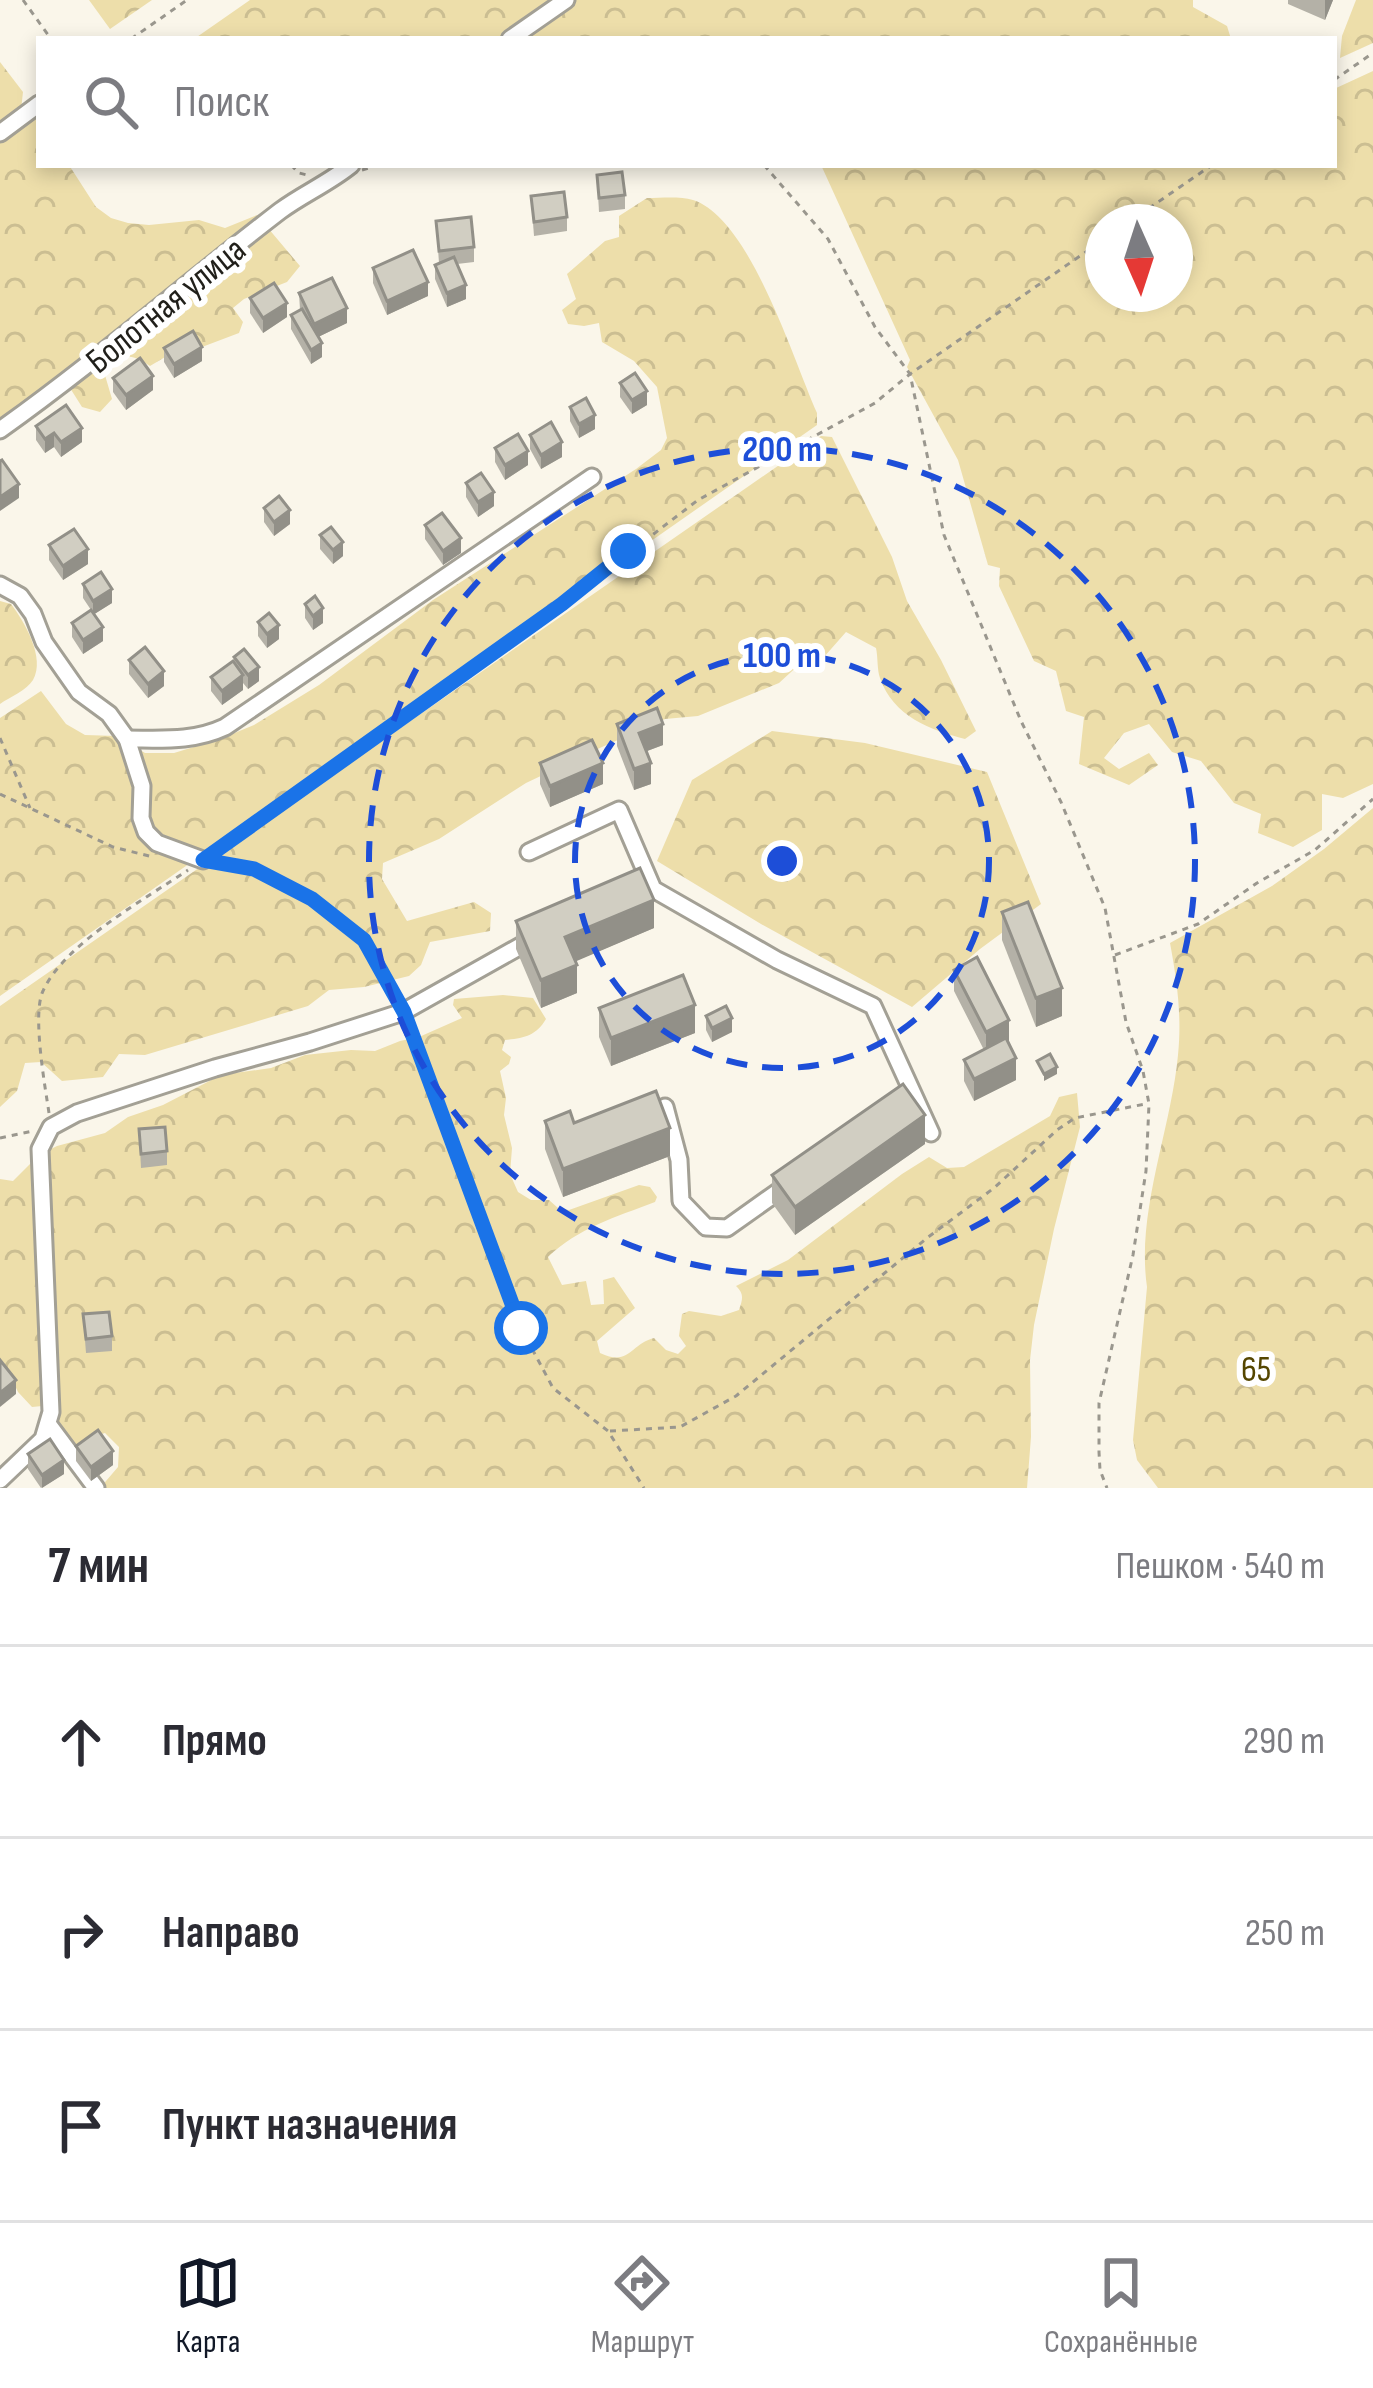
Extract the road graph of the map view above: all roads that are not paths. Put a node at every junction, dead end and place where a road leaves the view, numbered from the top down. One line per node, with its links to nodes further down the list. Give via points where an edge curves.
1 (566, 0): 2 (street)
2 (514, 36)
3 (36, 106): 4 (street)
4 (0, 133)
5 (346, 168): 6 (street, Болотная улица)
6 (0, 430)
7 (592, 477): 9 (street, via 225,727 203,737)
8 (0, 585): 9 (street, via 20,596 80,692)
9 (127, 739): 11 (street, via 146,832)
10 (529, 852): 12 (street, via 619,809)
11 (203, 860)
12 (653, 889): 13 (street); 15 (street, via 873,1006)
13 (632, 898)
14 (545, 934): 20 (street, via 404,1012 152,1087 49,1129 40,1149)
15 (913, 1095): 17 (street); 18 (street)
16 (664, 1107): 19 (street, via 681,1201 706,1227 727,1228)
17 (895, 1108)
18 (931, 1133)
19 (801, 1175)
20 (49, 1424): 21 (street); 22 (street)
21 (0, 1480)
22 (96, 1488)

